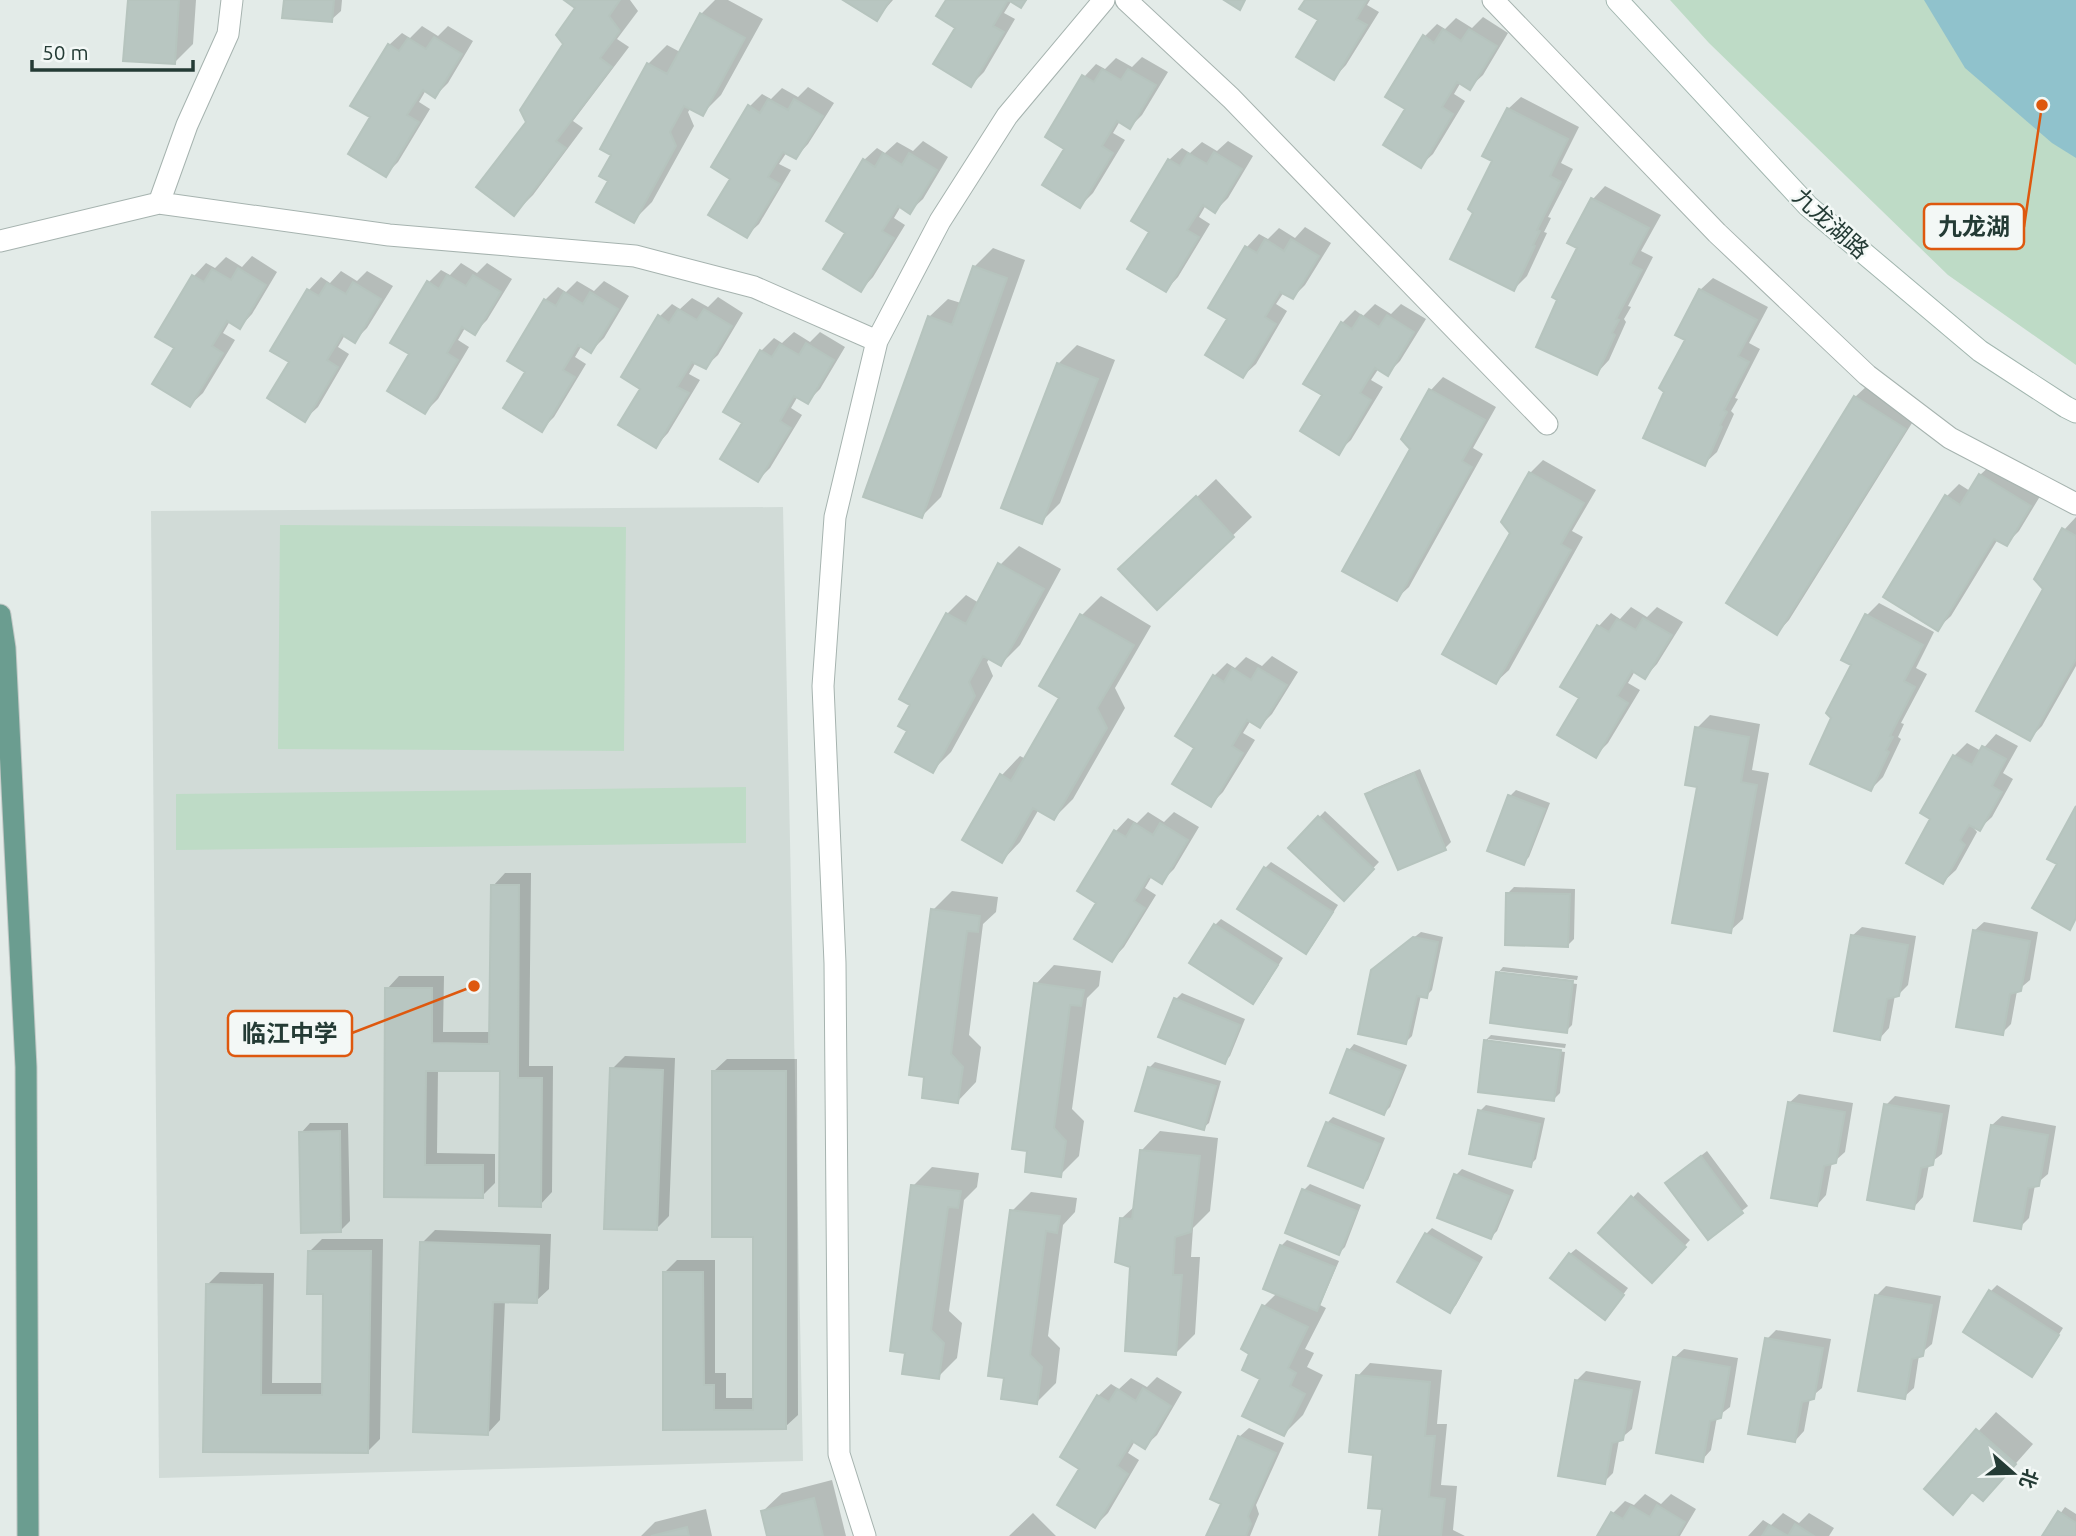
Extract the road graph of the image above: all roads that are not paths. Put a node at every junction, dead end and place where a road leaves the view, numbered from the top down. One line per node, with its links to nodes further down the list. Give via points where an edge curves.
1 (232, 0): 6 (street, via 228,34 187,125)
2 (1104, 0): 8 (street, via 1007,116 940,221)
3 (1126, 0): 10 (street, via 1231,99)
4 (1493, 0): 11 (street, via 1717,233 1867,375 1950,438)
5 (1617, 0): 9 (street, 九龙湖路, via 1808,206 1980,351)
6 (159, 203): 7 (street); 8 (street, via 389,235 635,256 754,287)
7 (0, 241)
8 (877, 341): 14 (street, via 835,517 823,687 835,963 839,1454)
9 (2076, 412)
10 (1548, 424)
11 (2076, 504)
12 (0, 615): 13 (main road, via 26,1067)
13 (29, 1536)
14 (865, 1536)

